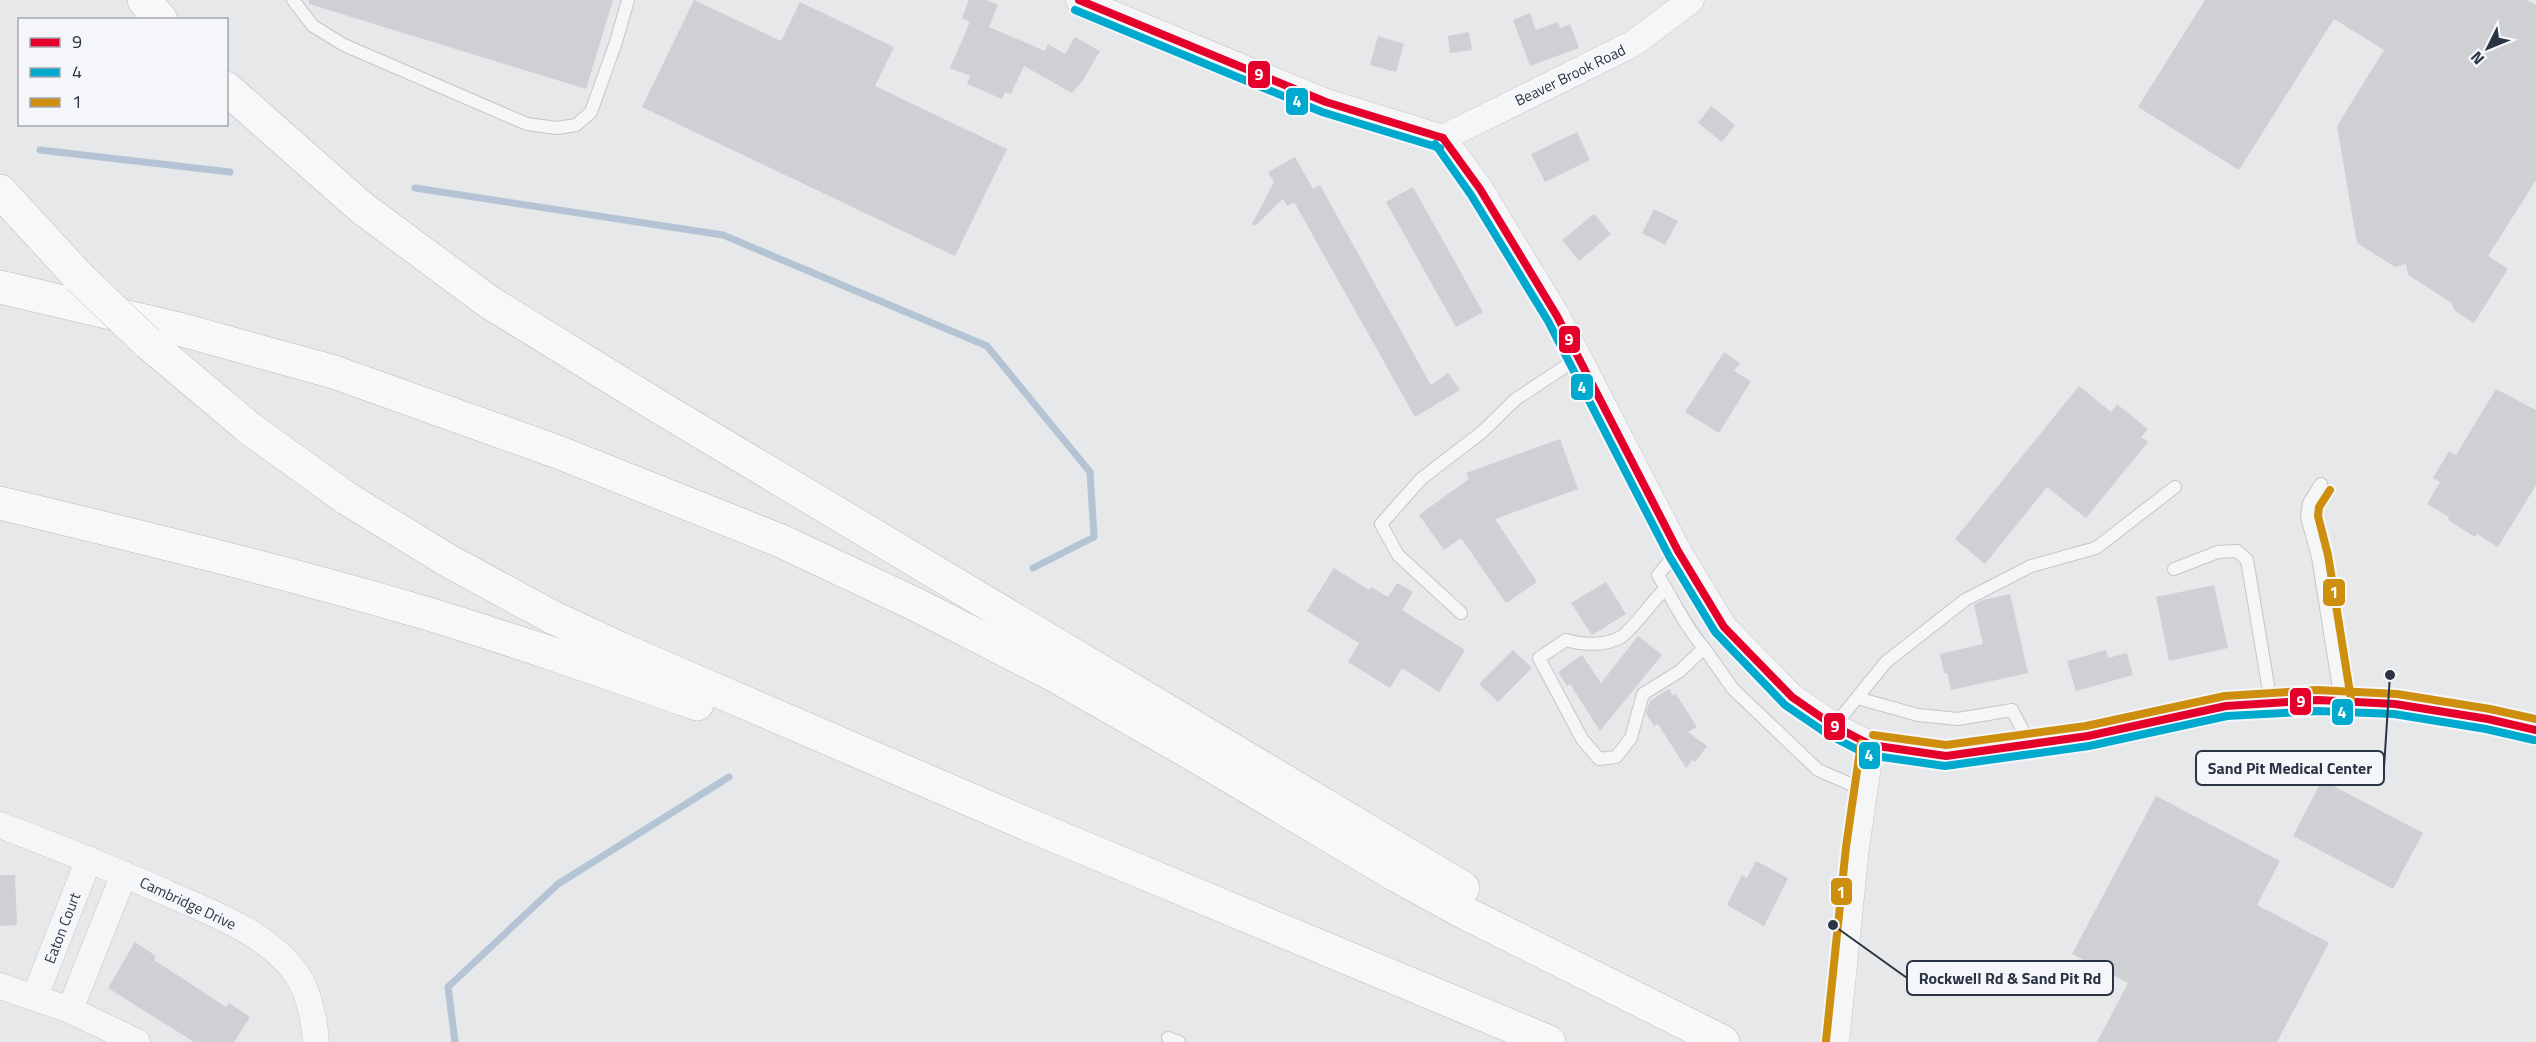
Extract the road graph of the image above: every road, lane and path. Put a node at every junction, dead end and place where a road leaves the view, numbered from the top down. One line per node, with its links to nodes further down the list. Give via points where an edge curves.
1 (144, 0): 6 (highway)
2 (293, 0): 3 (lane, via 312,26 344,45 527,124 557,128 576,125 591,112)
3 (628, 0)
4 (1079, 0): 8 (street, via 1326,102)
5 (1680, 4): 8 (street, Beaver Brook Road, via 1634,44)
6 (160, 18)
7 (228, 90): 38 (highway, via 362,208 424,257 514,318)
8 (1443, 138): 11 (street, via 1480,189)
9 (0, 191): 29 (highway, bridge, via 79,277 147,342 282,453 380,520 490,585 623,650)
10 (0, 287): 38 (highway, via 179,329 334,372 558,452 781,541 1052,674 1404,880)
11 (1578, 358): 15 (street); 18 (lane, via 1516,399 1482,432 1421,479 1381,524 1398,555)
12 (2321, 484): 21 (lane, via 2309,503 2307,517 2318,557)
13 (2175, 488): 20 (lane, via 2096,548 2031,566 1965,600 1886,662)
14 (0, 504): 29 (highway, via 249,565 494,635 692,702)
15 (1678, 551): 17 (lane, via 1658,575); 23 (street, via 1724,627 1792,697)
16 (2174, 569): 22 (lane, via 2218,552 2237,551 2247,560)
17 (1666, 588): 19 (lane, via 1689,631); 19 (lane, via 1622,636 1606,642 1578,644 1566,640 1539,658 1582,739 1599,759 1616,757 1631,738 1644,694 1680,671)
18 (1461, 613)
19 (1704, 648): 27 (lane, via 1733,689 1818,770)
20 (1857, 698): 23 (lane); 25 (lane, via 1918,715 1958,719 2012,710)
21 (2341, 701): 22 (street); 24 (street, via 2395,704)
22 (2271, 703): 25 (street, via 2226,706 2088,736)
23 (1834, 726): 26 (street)
24 (2536, 730)
25 (2030, 744): 26 (street, via 1946,756)
26 (1871, 745): 27 (street)
27 (1864, 790): 39 (street)
28 (0, 825): 30 (street, Cambridge Drive)
29 (1029, 825): 37 (highway)
30 (89, 859): 31 (street, Cambridge Drive); 33 (street, Eaton Court)
31 (124, 874): 34 (street); 36 (street, Cambridge Drive, via 265,940 294,971 313,1013)
32 (0, 986): 33 (street)
33 (35, 996): 34 (street)
34 (70, 1010): 35 (street)
35 (136, 1042)
36 (316, 1042)
37 (1550, 1042)
38 (1724, 1042)
39 (1836, 1042)

